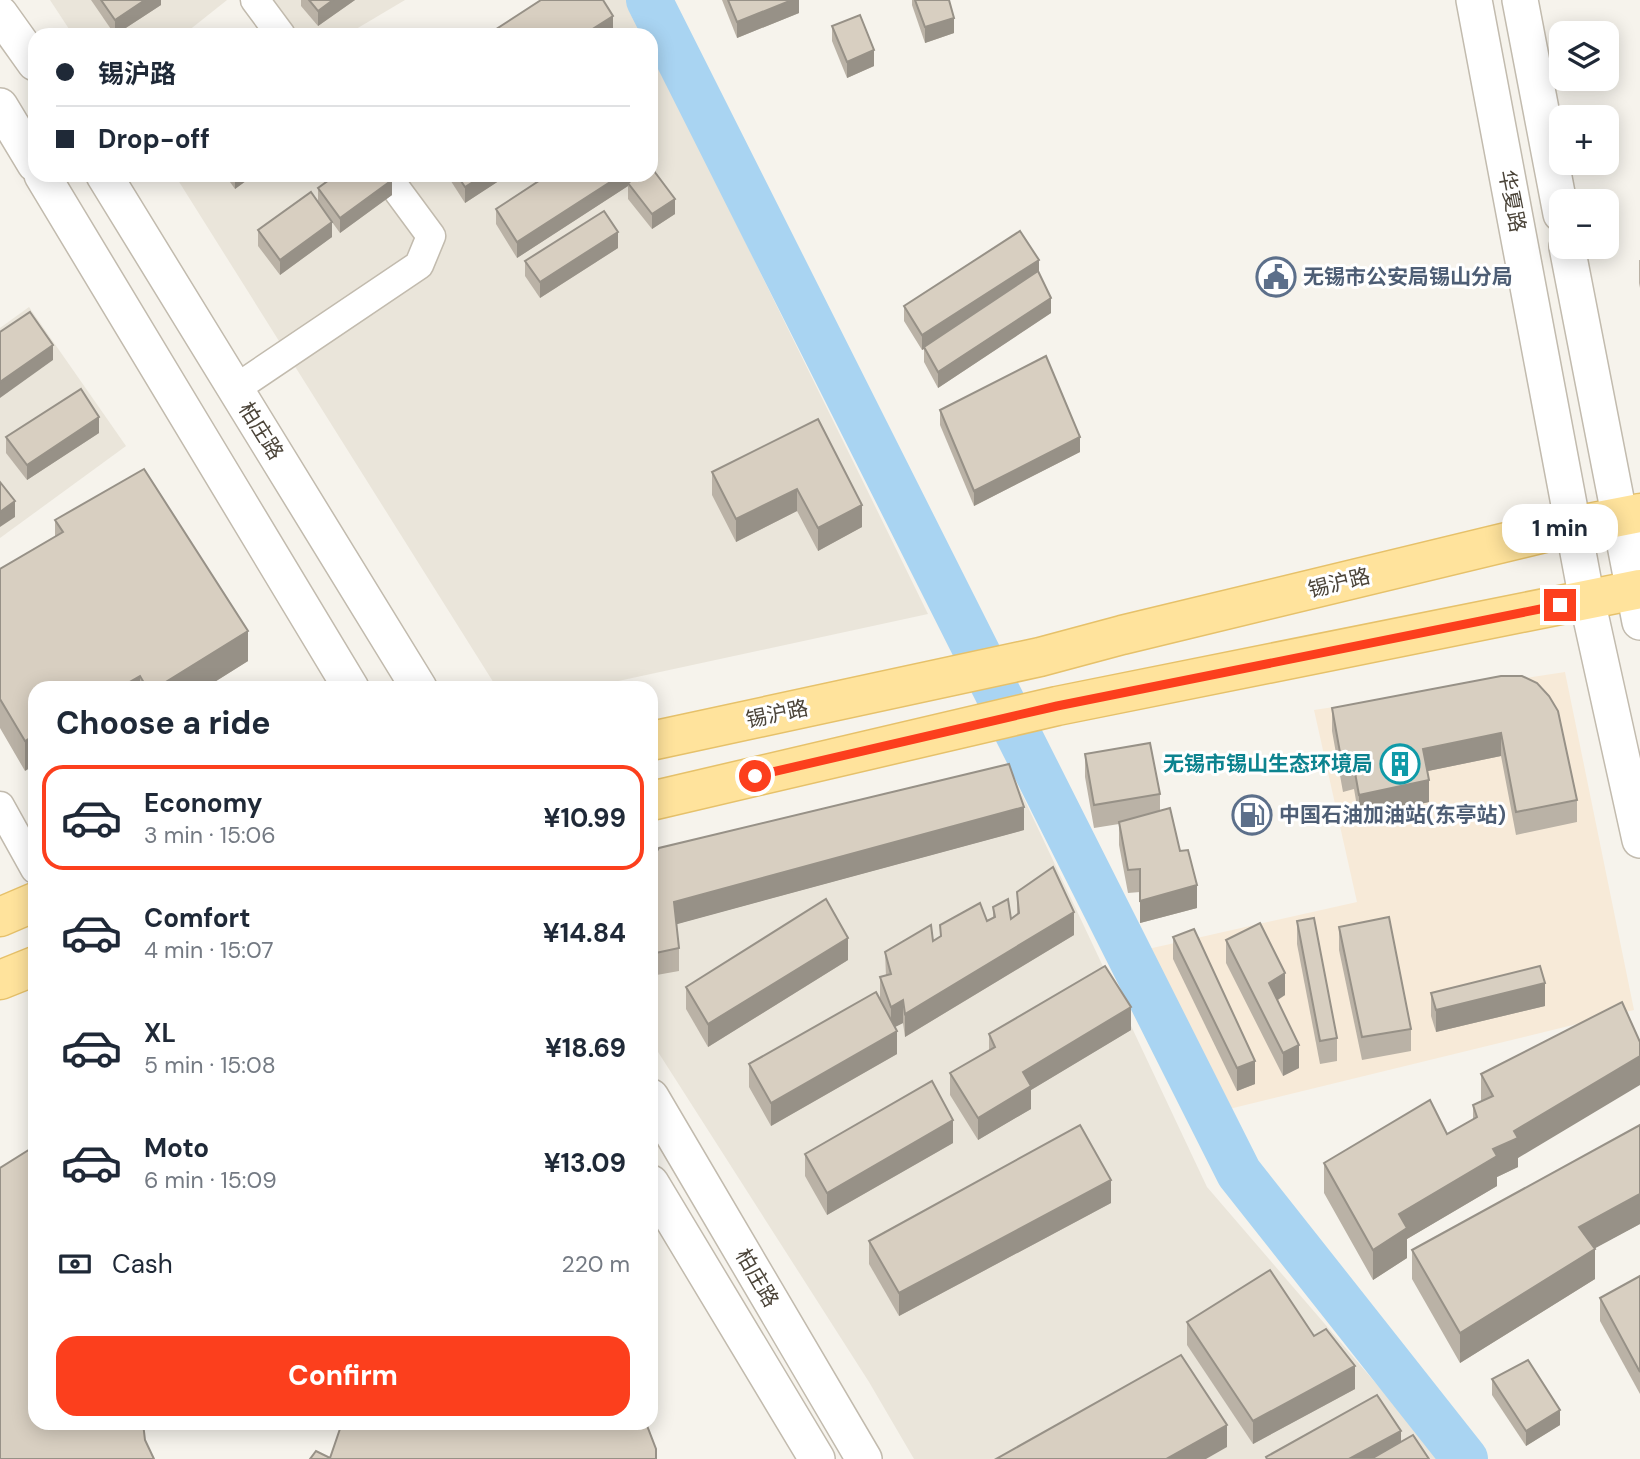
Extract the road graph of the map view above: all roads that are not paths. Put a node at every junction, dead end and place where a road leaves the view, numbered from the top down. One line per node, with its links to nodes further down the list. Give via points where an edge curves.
1 (255, 0): 5 (street)
2 (1474, 0): 16 (street, 华夏路)
3 (1520, 0): 12 (street)
4 (0, 15): 6 (street)
5 (276, 28)
6 (28, 53)
7 (0, 106): 8 (street)
8 (28, 152)
9 (46, 182): 19 (street)
10 (108, 182): 14 (street, 柏庄路)
11 (391, 182): 14 (street, via 431,236 419,265)
12 (1556, 189)
13 (1570, 259): 15 (street)
14 (235, 389): 20 (street, 柏庄路)
15 (1630, 515): 16 (main road, 锡沪路); 18 (street)
16 (1573, 526): 17 (street, 华夏路); 21 (main road, 锡沪路, via 1040,657)
17 (1587, 600): 18 (main road); 22 (main road, via 1057,706); 24 (street, 华夏路)
18 (1638, 600)
19 (347, 681)
20 (415, 681)
21 (658, 740)
22 (658, 799)
23 (0, 806): 25 (street)
24 (1640, 840)
25 (28, 856)
26 (28, 905): 27 (main road)
27 (0, 918)
28 (28, 969): 29 (main road)
29 (0, 980)
30 (658, 1109): 33 (street, 柏庄路)
31 (658, 1195): 32 (street, 柏庄路)
32 (817, 1459)
33 (864, 1459)

